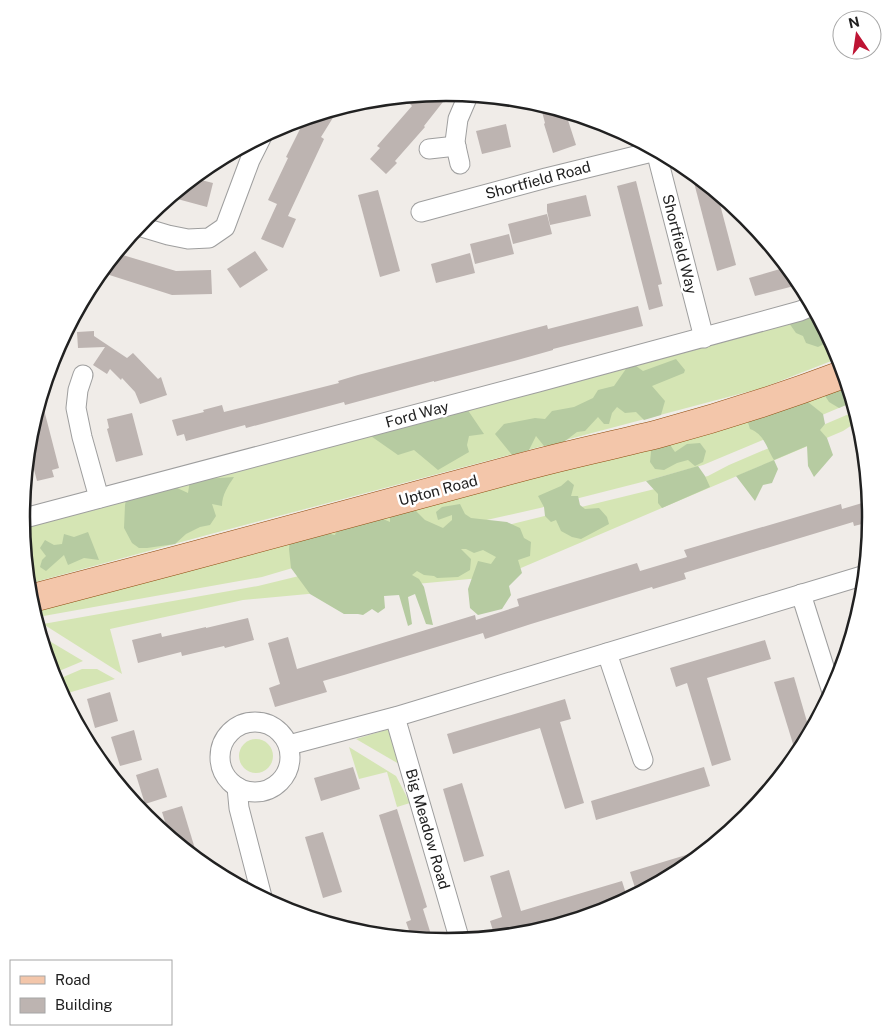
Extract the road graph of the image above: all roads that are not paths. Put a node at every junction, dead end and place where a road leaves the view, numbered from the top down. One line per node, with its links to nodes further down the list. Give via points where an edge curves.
1 (465, 102): 3 (street, via 458,119 455,142 458,156)
2 (257, 147): 7 (street, via 225,227 210,238 188,239)
3 (429, 149)
4 (647, 153): 6 (street, Shortfield Road)
5 (658, 160): 9 (street, Shortfield Way)
6 (421, 212)
7 (147, 229)
8 (806, 309): 9 (street, Ford Way)
9 (704, 338): 12 (street, Ford Way)
10 (83, 375): 12 (street, via 76,408)
11 (837, 377): 16 (main road, Upton Road, via 658,434)
12 (99, 498): 13 (street, Ford Way)
13 (30, 517)
14 (857, 577): 15 (street)
15 (801, 594): 17 (street); 18 (street)
16 (38, 597)
17 (607, 653): 19 (street); 21 (street)
18 (828, 681)
19 (395, 717): 20 (street); 24 (street, Big Meadow Road)
20 (288, 745): 22 (street, via 289,767 277,784 257,792); 22 (street, via 283,735 263,722 239,725 230,732 220,750 220,759 225,775)
21 (643, 760)
22 (236, 787): 23 (street)
23 (260, 890)
24 (458, 934)

